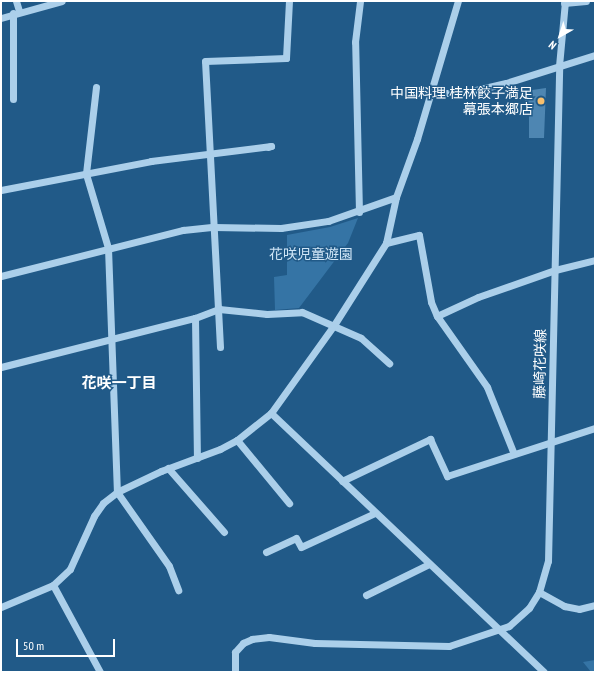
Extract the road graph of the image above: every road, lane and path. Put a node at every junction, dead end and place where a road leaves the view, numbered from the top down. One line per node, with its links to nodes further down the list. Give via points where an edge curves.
1 (16, 1): 8 (street)
2 (62, 1): 8 (street)
3 (289, 1): 16 (street, via 286,58 205,61)
4 (360, 1): 20 (street, via 355,42)
5 (458, 1): 13 (street)
6 (586, 1): 7 (street)
7 (564, 2): 11 (street, 藤崎花咲線)
8 (16, 12): 9 (street); 14 (street)
9 (1, 18)
10 (595, 55): 11 (street)
11 (559, 66): 13 (street, via 506,83 463,92); 25 (street, 藤崎花咲線)
12 (96, 87): 17 (street)
13 (431, 93): 19 (street)
14 (13, 99)
15 (268, 147): 16 (street, via 271,146)
16 (211, 152): 17 (street); 21 (street)
17 (86, 174): 18 (street); 23 (street)
18 (1, 190)
19 (396, 197): 20 (street); 22 (street)
20 (359, 212): 21 (street, via 328,221 281,228)
21 (214, 227): 23 (street, via 183,230); 27 (street)
22 (386, 243): 28 (street, via 419,235 431,302); 30 (street)
23 (108, 248): 26 (street); 31 (street)
24 (595, 260): 25 (street)
25 (554, 270): 28 (street, via 478,297); 38 (street, 藤崎花咲線)
26 (1, 276)
27 (220, 309): 29 (street); 30 (street, via 267,314 302,312); 32 (street)
28 (436, 316): 39 (street, via 487,387)
29 (195, 318): 31 (street); 40 (street)
30 (334, 325): 33 (street, via 361,338); 35 (street)
31 (110, 339): 34 (street); 43 (street)
32 (220, 348)
33 (389, 363)
34 (1, 367)
35 (271, 413): 37 (street); 42 (street)
36 (595, 428): 38 (street)
37 (237, 440): 40 (street); 44 (street)
38 (551, 441): 39 (street); 51 (street, 藤崎花咲線, via 548,561)
39 (514, 454): 42 (street, via 447,476 430,439)
40 (197, 458): 41 (street)
41 (168, 468): 43 (street); 46 (street)
42 (342, 481): 45 (street)
43 (117, 492): 49 (street, via 103,503 94,516 70,569); 50 (street, via 168,566)
44 (289, 503)
45 (375, 513): 47 (street, via 301,547 296,538); 48 (street)
46 (224, 532)
47 (266, 552)
48 (429, 564): 52 (street); 55 (street)
49 (52, 585): 54 (street); 56 (street)
50 (178, 590)
51 (539, 592): 53 (street, via 564,606 579,608); 55 (street, 藤崎花咲線, via 522,615)
52 (366, 595)
53 (595, 605)
54 (1, 607)
55 (499, 631): 57 (street, 藤崎花咲線, via 449,646 315,643 269,637 252,639 243,643 235,652); 58 (street)
56 (100, 672)
57 (235, 672)
58 (544, 672)

